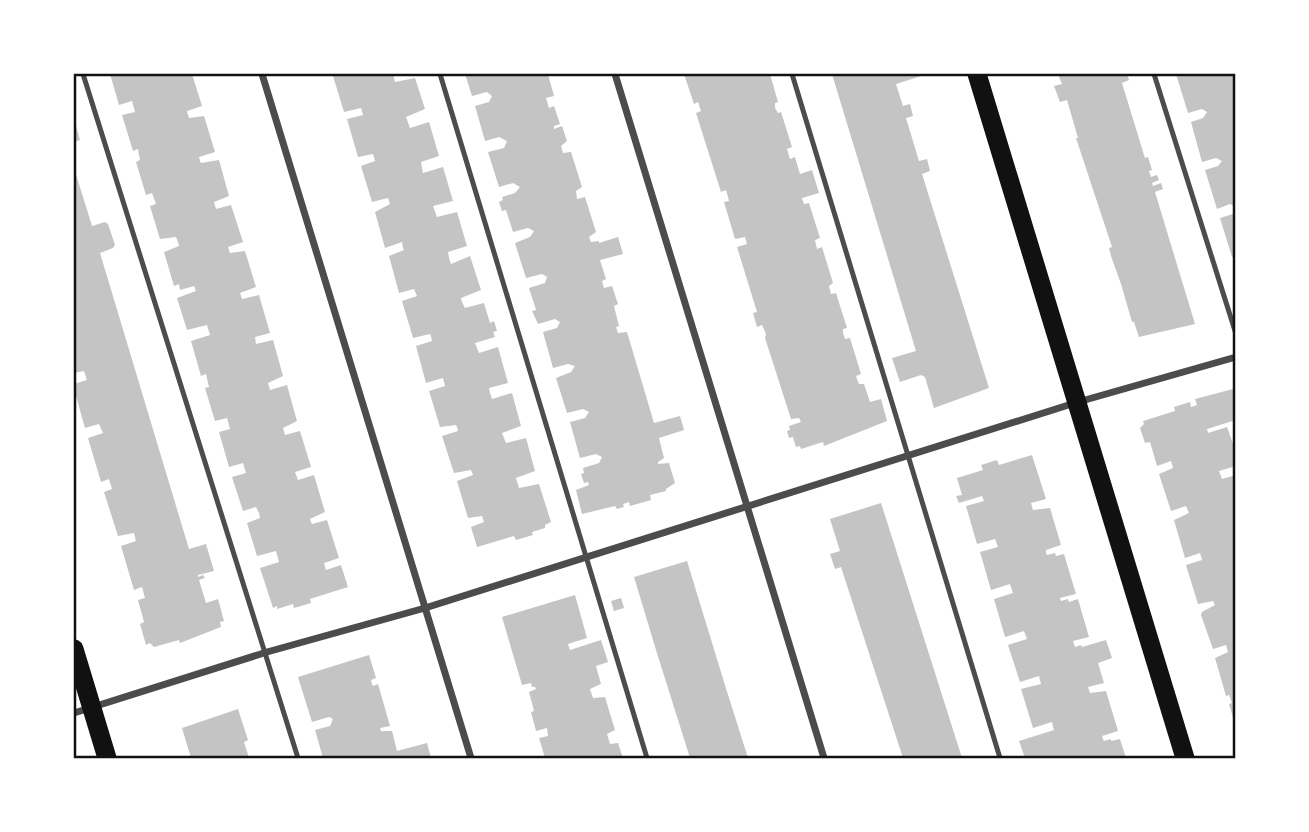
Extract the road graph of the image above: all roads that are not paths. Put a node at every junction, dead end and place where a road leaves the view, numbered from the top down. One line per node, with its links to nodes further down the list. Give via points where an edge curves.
1 (83, 74): 16 (lane)
2 (262, 74): 14 (street)
3 (440, 74): 13 (lane)
4 (615, 74): 12 (street)
5 (793, 74): 11 (lane)
6 (977, 74): 10 (highway)
7 (1154, 74): 8 (lane)
8 (1236, 334)
9 (1236, 357): 10 (street)
10 (1078, 402): 11 (street); 24 (highway)
11 (908, 454): 12 (street); 23 (lane)
12 (747, 505): 13 (street); 22 (street)
13 (585, 556): 14 (street); 21 (lane)
14 (425, 608): 16 (street); 20 (street)
15 (74, 649): 17 (highway)
16 (267, 652): 17 (street); 19 (lane)
17 (83, 710): 18 (highway)
18 (107, 758)
19 (298, 758)
20 (471, 758)
21 (647, 758)
22 (824, 758)
23 (1000, 758)
24 (1185, 758)

